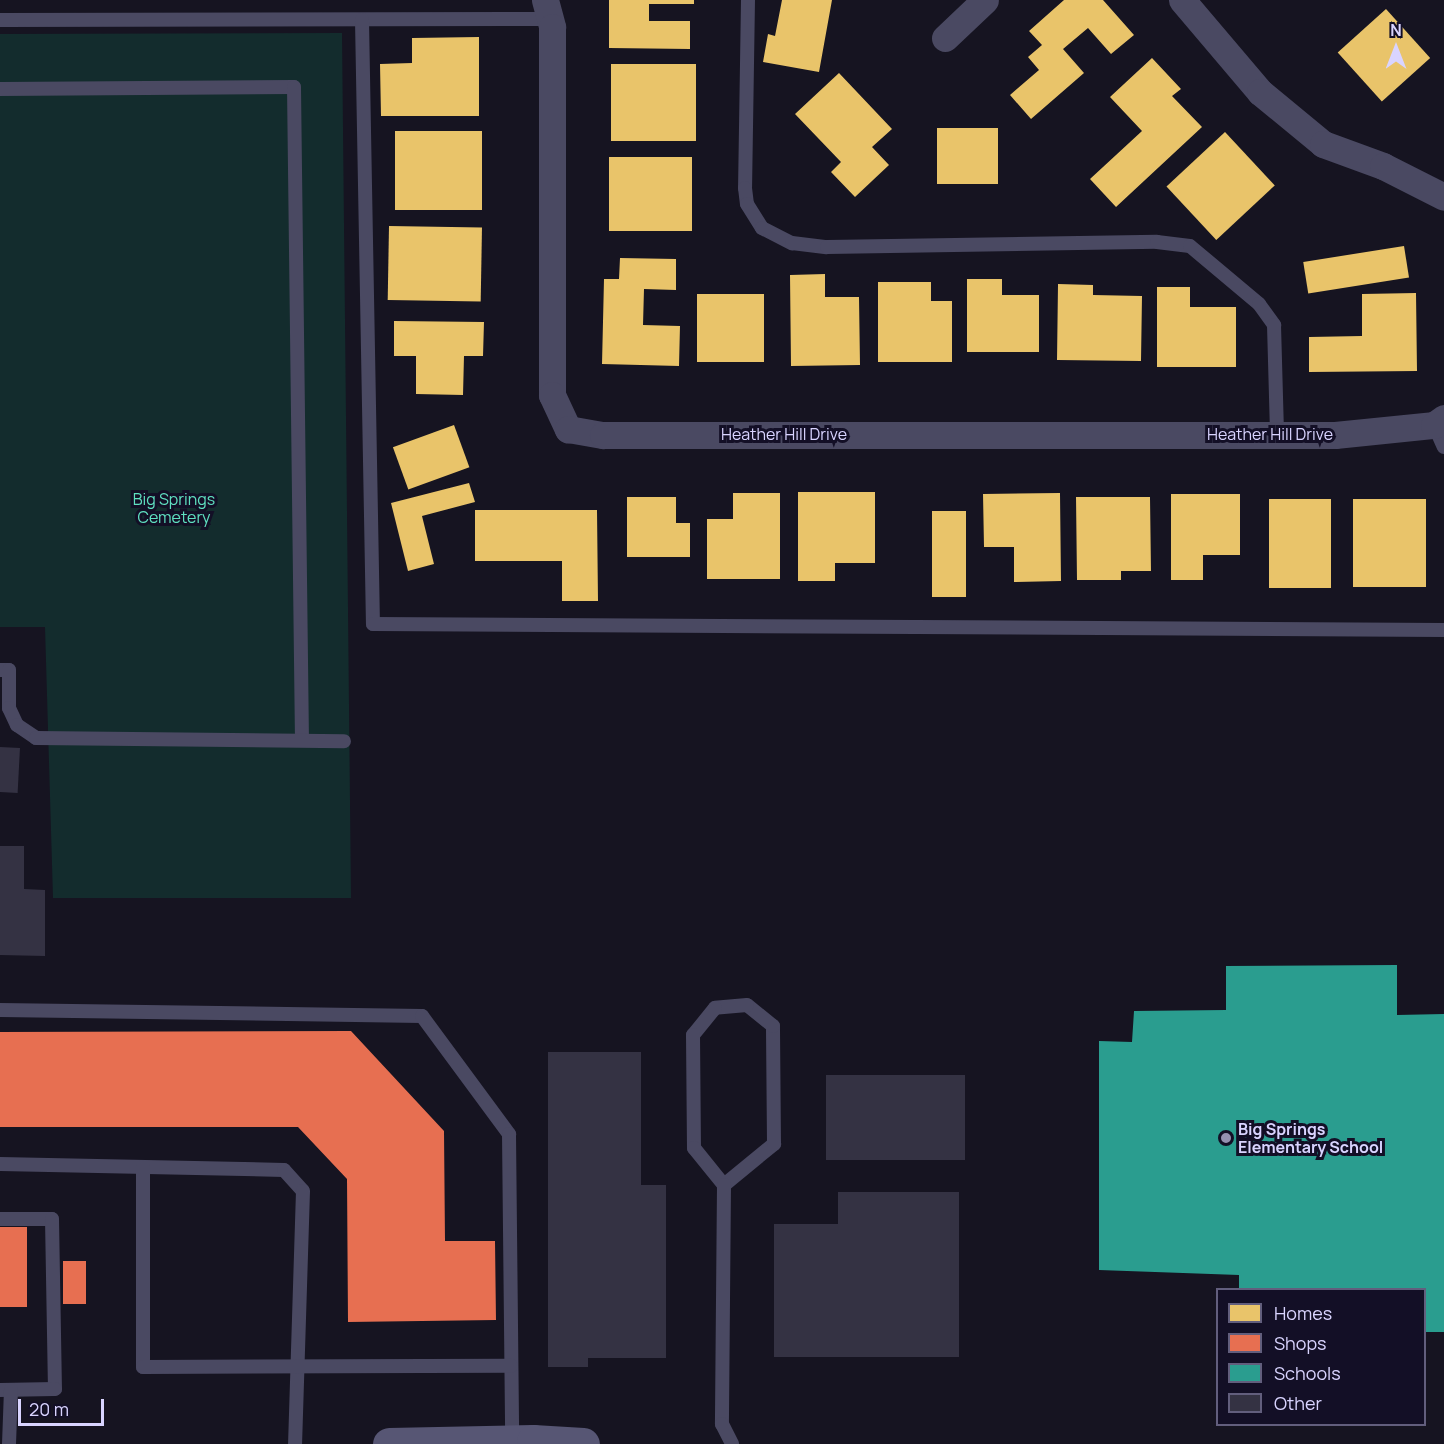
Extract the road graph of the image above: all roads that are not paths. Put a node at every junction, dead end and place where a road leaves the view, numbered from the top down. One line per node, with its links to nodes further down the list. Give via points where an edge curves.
1 (748, 0): 11 (lane, via 745,188 747,204 762,228 792,243 827,247 1157,242 1190,246 1259,304 1274,325 1278,356)
2 (985, 0): 7 (street)
3 (1182, 0): 9 (street, via 1260,92 1323,144 1383,166)
4 (547, 10): 6 (lane); 11 (street, Heather Hill Drive, via 552,395 568,429 603,435)
5 (0, 20): 6 (lane)
6 (362, 20): 12 (lane, via 373,624)
7 (945, 38)
8 (0, 89): 14 (lane, via 294,87)
9 (1444, 196)
10 (1441, 430): 11 (street, Heather Hill Drive)
11 (1277, 435)
12 (1444, 630)
13 (0, 670): 14 (lane, via 9,670 9,708 17,725 36,738)
14 (302, 740): 15 (lane)
15 (344, 741)
16 (0, 1010): 22 (lane, via 422,1016 509,1134)
17 (0, 1164): 18 (lane)
18 (143, 1167): 21 (lane, via 285,1170 303,1191); 21 (lane, via 143,1368)
19 (724, 1185): 19 (lane, via 694,1148 693,1035 716,1008 747,1005 773,1026 774,1144); 29 (lane, via 722,1424)
20 (0, 1219): 23 (lane, via 52,1220 55,1389)
21 (298, 1366): 22 (lane); 26 (lane)
22 (511, 1366): 24 (lane)
23 (6, 1390): 25 (lane)
24 (512, 1441): 27 (main road); 28 (main road)
25 (9, 1444)
26 (295, 1444)
27 (388, 1444)
28 (583, 1444)
29 (732, 1444)

